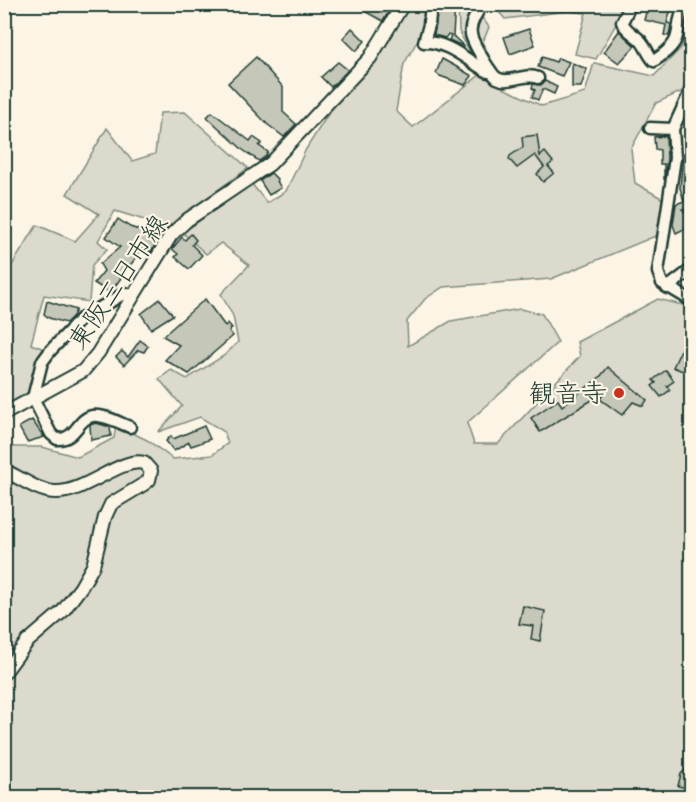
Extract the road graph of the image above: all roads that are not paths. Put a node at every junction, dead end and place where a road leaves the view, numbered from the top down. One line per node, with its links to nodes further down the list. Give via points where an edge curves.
1 (404, 4): 13 (main road, 東阪三日市線, via 370,58 270,164 171,235)
2 (431, 4): 6 (street, via 424,42 441,45 476,67)
3 (483, 4): 6 (street, via 473,20 471,35)
4 (632, 4): 5 (street, via 622,22 624,28 643,42 654,62 676,42)
5 (686, 4)
6 (490, 70): 7 (street, via 507,80 529,74)
7 (538, 78)
8 (692, 87): 10 (street)
9 (650, 128): 10 (street)
10 (673, 129): 12 (street, via 675,158 658,272)
11 (692, 268): 12 (street)
12 (667, 288): 14 (street)
13 (133, 296): 15 (main road, 東阪三日市線, via 83,371); 15 (street, via 125,293 81,319 42,362)
14 (692, 301)
15 (33, 398): 16 (main road, 東阪三日市線); 17 (street, via 57,439 72,436 87,418 94,416)
16 (4, 414)
17 (130, 426)
18 (4, 470): 19 (main road, via 56,492 90,484 131,462 144,463 151,471 149,480 111,504 93,566 81,587 63,610 27,642)
19 (4, 673)

